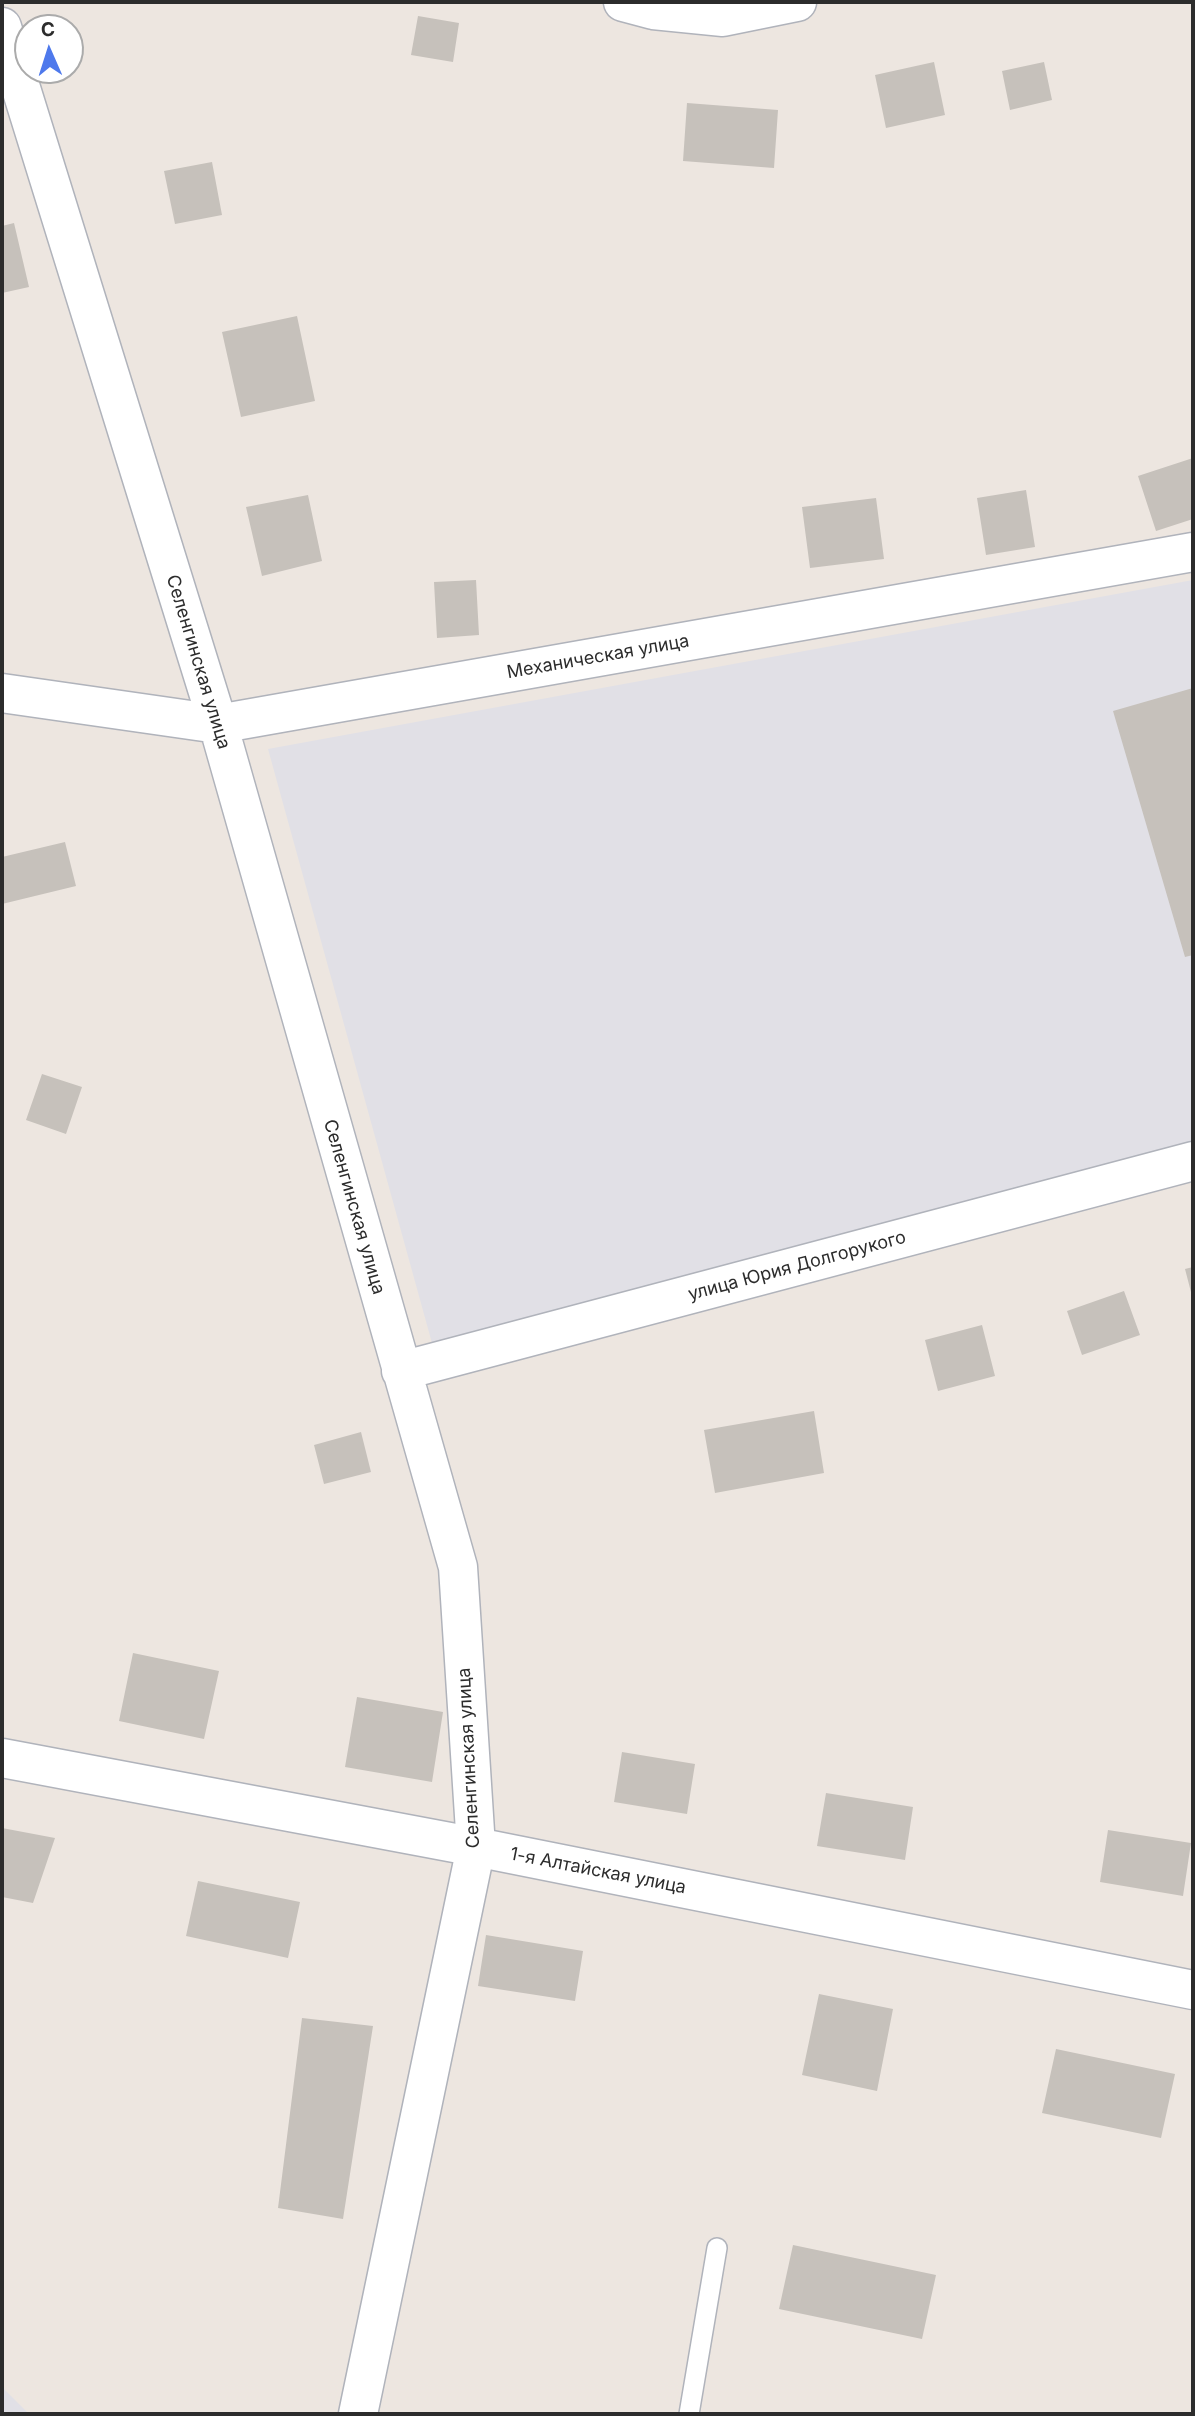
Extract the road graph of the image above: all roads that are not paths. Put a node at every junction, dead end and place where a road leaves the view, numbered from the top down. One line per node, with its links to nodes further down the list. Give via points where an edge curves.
1 (623, 2): 2 (street, via 723,17)
2 (797, 2)
3 (2, 27): 6 (street, Селенгинская улица)
4 (1193, 552): 6 (street, Механическая улица)
5 (2, 692): 6 (street, Механическая улица)
6 (218, 724): 8 (street, Селенгинская улица)
7 (1193, 1161): 8 (street, улица Юрия Долгорукого)
8 (401, 1371): 10 (street, Селенгинская улица, via 458,1567)
9 (2, 1758): 10 (street, 1-я Алтайская улица)
10 (476, 1847): 11 (street, 1-я Алтайская улица); 13 (street, Селенгинская улица)
11 (1193, 1990)
12 (717, 2248): 14 (lane)
13 (364, 2413)
14 (689, 2414)

